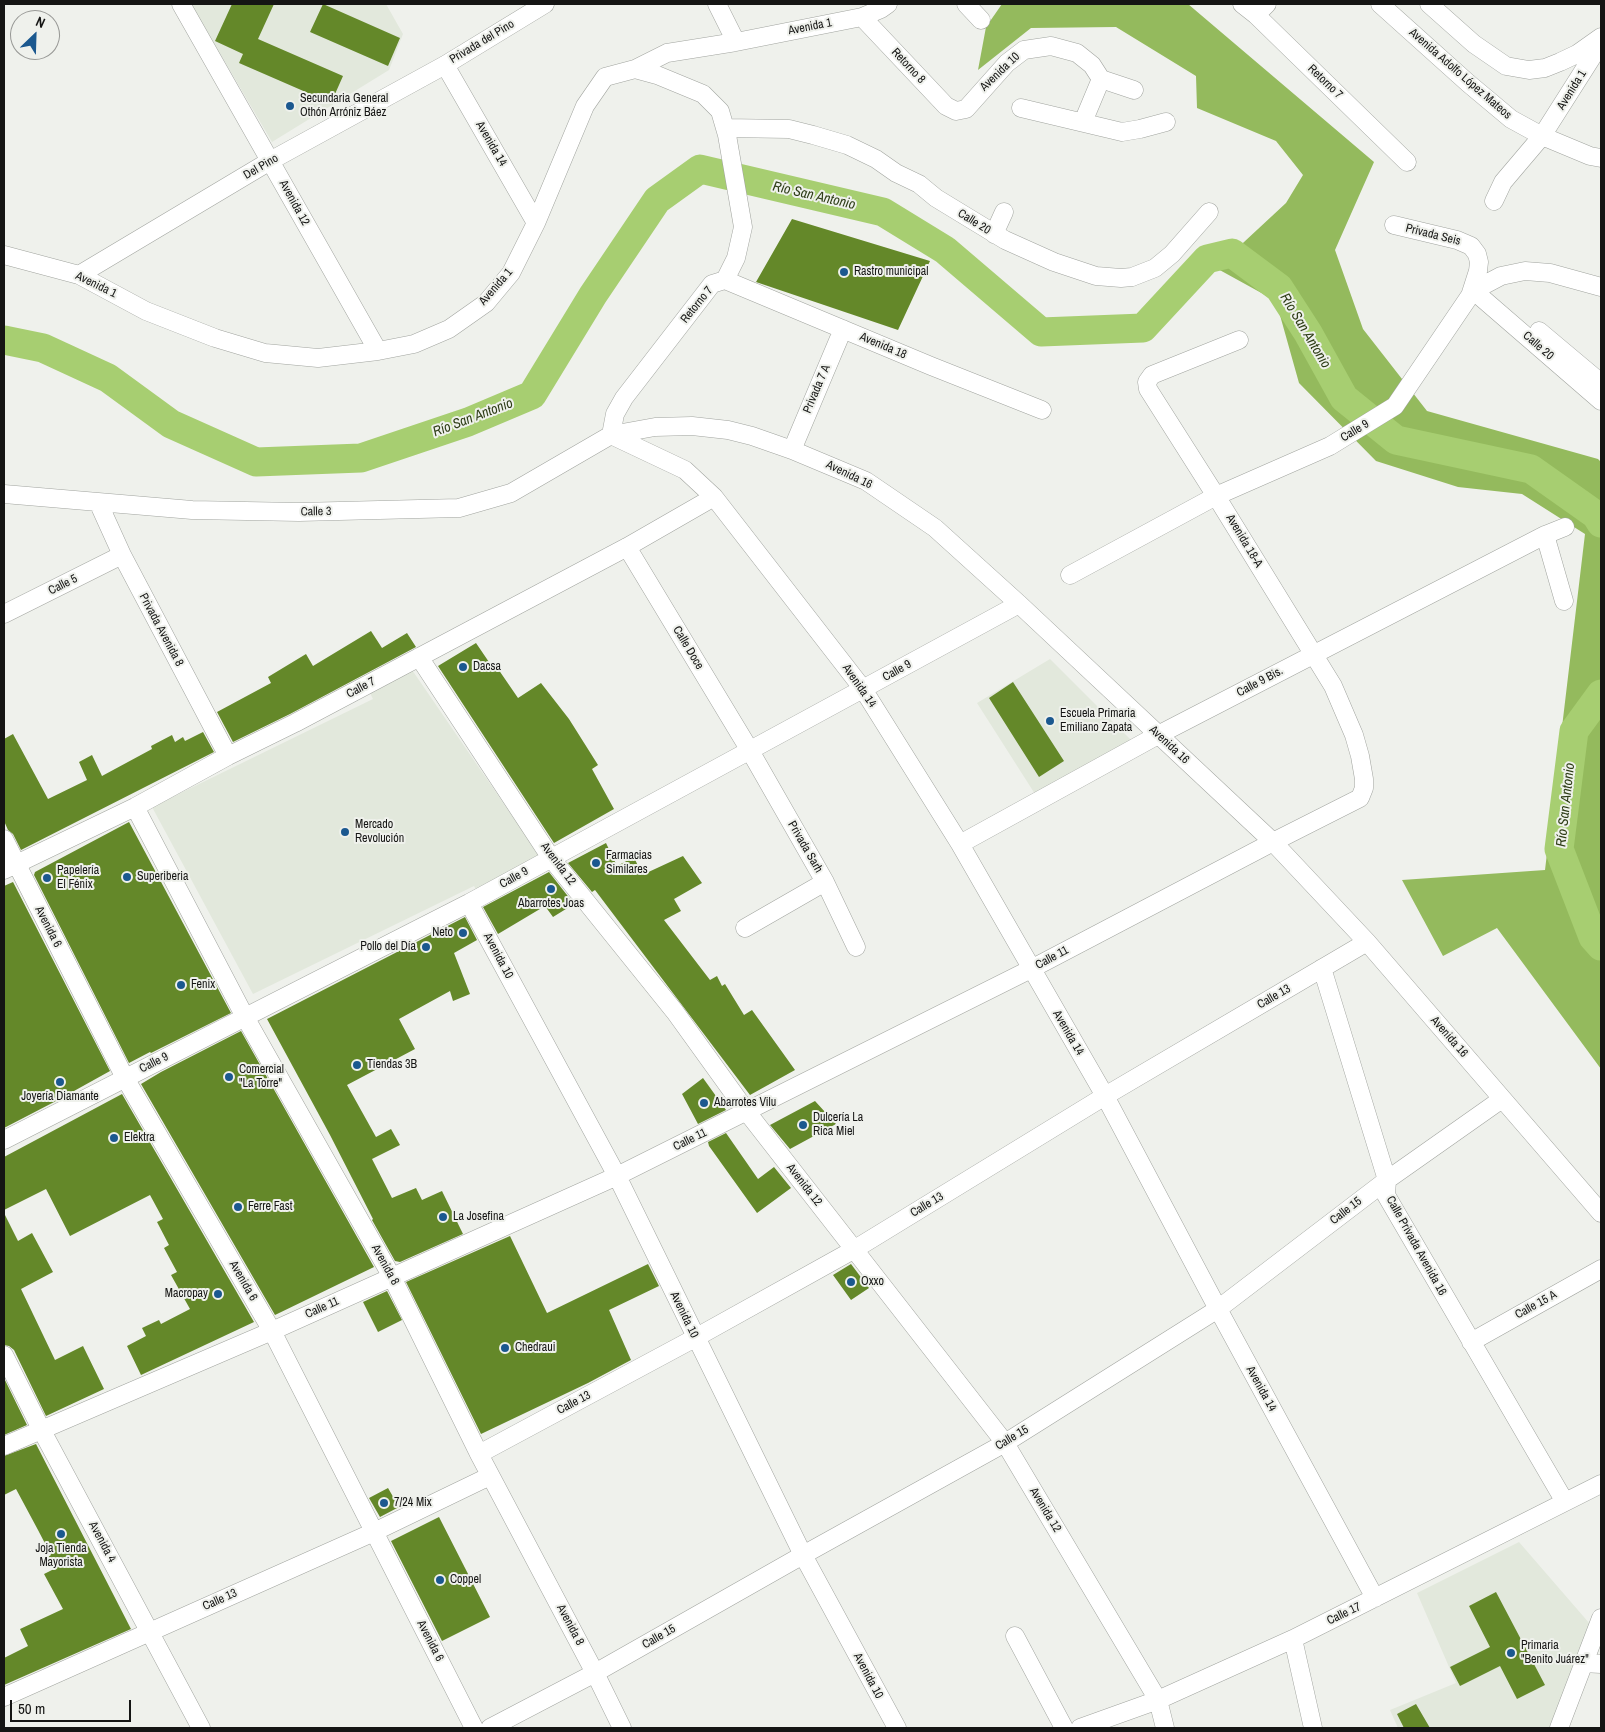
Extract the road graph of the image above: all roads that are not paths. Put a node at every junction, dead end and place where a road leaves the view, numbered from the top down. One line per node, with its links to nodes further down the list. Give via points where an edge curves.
1 (181, 4): 26 (street, Avenida 12)
2 (545, 4): 15 (street, Privada del Pino)
3 (717, 4): 13 (street)
4 (888, 4): 10 (street, Avenida 1)
5 (966, 4): 11 (street)
6 (1242, 4): 9 (street, Retorno 7)
7 (1380, 4): 24 (street, Avenida Adolfo López Mateos, via 1511,119)
8 (1429, 4): 12 (street, via 1474,44 1506,66 1529,70 1545,68)
9 (1262, 10): 27 (street, Retorno 7)
10 (862, 17): 13 (street, Avenida 1); 20 (street, Retorno 8, via 946,106)
11 (981, 20)
12 (1601, 38)
13 (736, 42): 16 (street, Avenida 1, via 667,53)
14 (1601, 43): 24 (street, Avenida 1)
15 (445, 65): 26 (street, Del Pino); 31 (street, Avenida 14)
16 (635, 69): 23 (street, Retorno 7, via 702,94 720,110); 31 (street, Avenida 1, via 605,77 585,106)
17 (1101, 79): 18 (street); 20 (street, Avenida 10, via 1092,65 1076,53 1051,46 1024,50 1006,63 966,109); 21 (street)
18 (1134, 90)
19 (1021, 108): 21 (street)
20 (956, 111)
21 (1084, 122): 22 (street, via 1122,132)
22 (1166, 122)
23 (726, 132): 33 (street, Calle 20, via 789,129 847,145 918,184); 37 (street, Retorno 7, via 743,227 736,258)
24 (1542, 136): 25 (street, Avenida Adolfo López Mateos); 28 (street, Avenida 1, via 1503,182)
25 (1601, 158)
26 (270, 161): 36 (street, Del Pino); 42 (street, Avenida 12)
27 (1407, 162)
28 (1494, 201)
29 (1004, 212): 33 (street)
30 (1209, 212): 33 (street, Calle 20, via 1172,254 1155,268 1132,277 1110,278 1079,272)
31 (536, 223): 42 (street, Avenida 1, via 511,273 486,303 449,329 414,344)
32 (1394, 225): 34 (street, Privada Seis)
33 (994, 234)
34 (1471, 246): 39 (street, Calle 9, via 1478,262)
35 (4, 255): 36 (street, Avenida 1)
36 (79, 275): 42 (street, Avenida 1, via 146,311 265,353 318,358)
37 (725, 280): 40 (street, Avenida 18); 46 (street, Retorno 7, via 712,284 624,398 615,414)
38 (1601, 287): 39 (street, via 1550,273 1524,271 1501,276)
39 (1476, 291): 43 (street); 44 (street, Calle 20); 49 (street, Calle 9, via 1395,406 1330,446)
40 (843, 329): 45 (street, Avenida 18); 47 (street, Privada 7 A)
41 (1239, 340): 49 (street, Avenida 18-A, via 1152,375 1147,382 1148,389)
42 (378, 351)
43 (1601, 383)
44 (1601, 401)
45 (1042, 410)
46 (611, 435): 47 (street, Avenida 16, via 654,427 692,426 728,430); 50 (street, via 685,470); 51 (street, Calle 3, via 512,493 459,508 290,512 192,510)
47 (792, 450): 58 (street, Avenida 16, via 866,481 934,528)
48 (4, 494): 51 (street, Calle 3)
49 (1216, 496): 56 (street, Calle 9); 60 (street, Avenida 18-A)
50 (714, 497): 54 (street, Calle 7); 62 (street, Avenida 14)
51 (98, 502): 55 (street, Privada Avenida 8)
52 (1565, 527): 53 (street, Calle 9 Bis.)
53 (1545, 535): 57 (street); 60 (street, Calle 9 Bis.)
54 (627, 547): 61 (street, Calle 7); 64 (street, Calle Doce)
55 (122, 555): 59 (street, Calle 5); 65 (street, Privada Avenida 8)
56 (1070, 575)
57 (1564, 601)
58 (1019, 604): 62 (street, Calle 9); 63 (street, Avenida 16)
59 (4, 614)
60 (1314, 654): 63 (street, Calle 9 Bis.); 66 (street, Avenida 18-A, via 1333,686 1354,735 1364,779)
61 (418, 657): 65 (street, Calle 7); 71 (street, Avenida 12)
62 (863, 689): 64 (street, Calle 9); 70 (street, Avenida 14)
63 (1158, 735): 69 (street, Avenida 16); 70 (street, Calle 9 Bis.)
64 (749, 749): 71 (street, Calle 9); 73 (street, Privada Sarh)
65 (228, 756): 67 (street, Calle 7)
66 (1360, 798): 69 (street, Calle 11)
67 (135, 807): 72 (street, Calle 7); 80 (street, Avenida 8)
68 (4, 839): 72 (street, Avenida 6)
69 (1273, 842): 76 (street, Avenida 16); 79 (street, Calle 11)
70 (960, 844): 79 (street, Avenida 14)
71 (552, 858): 74 (street, Calle 9); 84 (street, Avenida 12, via 675,1012)
72 (10, 867): 81 (street, Avenida 6)
73 (825, 882): 75 (street); 77 (street, Privada Sarh)
74 (469, 903): 80 (street, Calle 9); 86 (street, Avenida 10)
75 (745, 928)
76 (1367, 942): 78 (street, Calle 13); 83 (street, Avenida 16)
77 (856, 947)
78 (1322, 968): 82 (street, Calle 13); 87 (street, Calle Privada Avenida 16)
79 (1031, 969): 82 (street, Avenida 14); 84 (street, Calle 11)
80 (245, 1017): 81 (street, Calle 9); 91 (street, Avenida 8)
81 (125, 1078): 85 (street, Calle 9); 93 (street, Avenida 6)
82 (1105, 1096): 89 (street, Calle 13); 92 (street, Avenida 14)
83 (1502, 1099): 87 (street, Calle 15); 88 (street, Avenida 16)
84 (747, 1112): 86 (street, Calle 11); 89 (street, Avenida 12)
85 (4, 1140)
86 (617, 1176): 91 (street, Calle 11); 94 (street, Avenida 10)
87 (1387, 1180): 92 (street, Calle 15); 95 (street, Calle Privada Avenida 16, via 1386,1195)
88 (1601, 1213)
89 (855, 1249): 94 (street, Calle 13); 98 (street, Avenida 12)
90 (1601, 1269): 95 (street, Calle 15 A)
91 (392, 1277): 93 (street, Calle 11); 100 (street, Avenida 8)
92 (1218, 1309): 98 (street, Calle 15); 106 (street, Avenida 14)
93 (272, 1331): 97 (street, Calle 11); 104 (street, Avenida 6)
94 (695, 1338): 100 (street, Calle 13); 105 (street, Avenida 10)
95 (1471, 1342): 103 (street, Calle Privada Avenida 16)
96 (4, 1355): 97 (street, Avenida 4)
97 (41, 1429): 99 (street, Calle 11); 108 (street, Avenida 4)
98 (1005, 1443): 105 (street, Calle 15); 115 (street, Avenida 12)
99 (4, 1446)
100 (479, 1454): 101 (street, Avenida 8)
101 (490, 1476): 104 (street, Calle 13); 113 (street, Avenida 8)
102 (1601, 1484): 103 (street, Calle 17)
103 (1565, 1502): 106 (street, Calle 17)
104 (374, 1532): 108 (street, Calle 13); 117 (street, Avenida 6)
105 (803, 1555): 113 (street, Calle 15); 120 (street, Avenida 10)
106 (1375, 1598): 110 (street, Calle 17)
107 (1601, 1618): 111 (street)
108 (150, 1632): 114 (street, Calle 13); 116 (street, Avenida 4)
109 (1015, 1636): 121 (street)
110 (1293, 1639): 115 (street, Calle 17); 124 (street)
111 (1583, 1664): 112 (street); 125 (street)
112 (1601, 1664)
113 (596, 1673): 118 (street, Calle 15); 119 (street, Avenida 8)
114 (4, 1697)
115 (1158, 1700): 122 (street, Calle 17); 123 (street, Avenida 12)
116 (201, 1728)
117 (474, 1728)
118 (490, 1728)
119 (622, 1728)
120 (897, 1728)
121 (1064, 1728)
122 (1080, 1728)
123 (1165, 1728)
124 (1313, 1728)
125 (1559, 1728)

